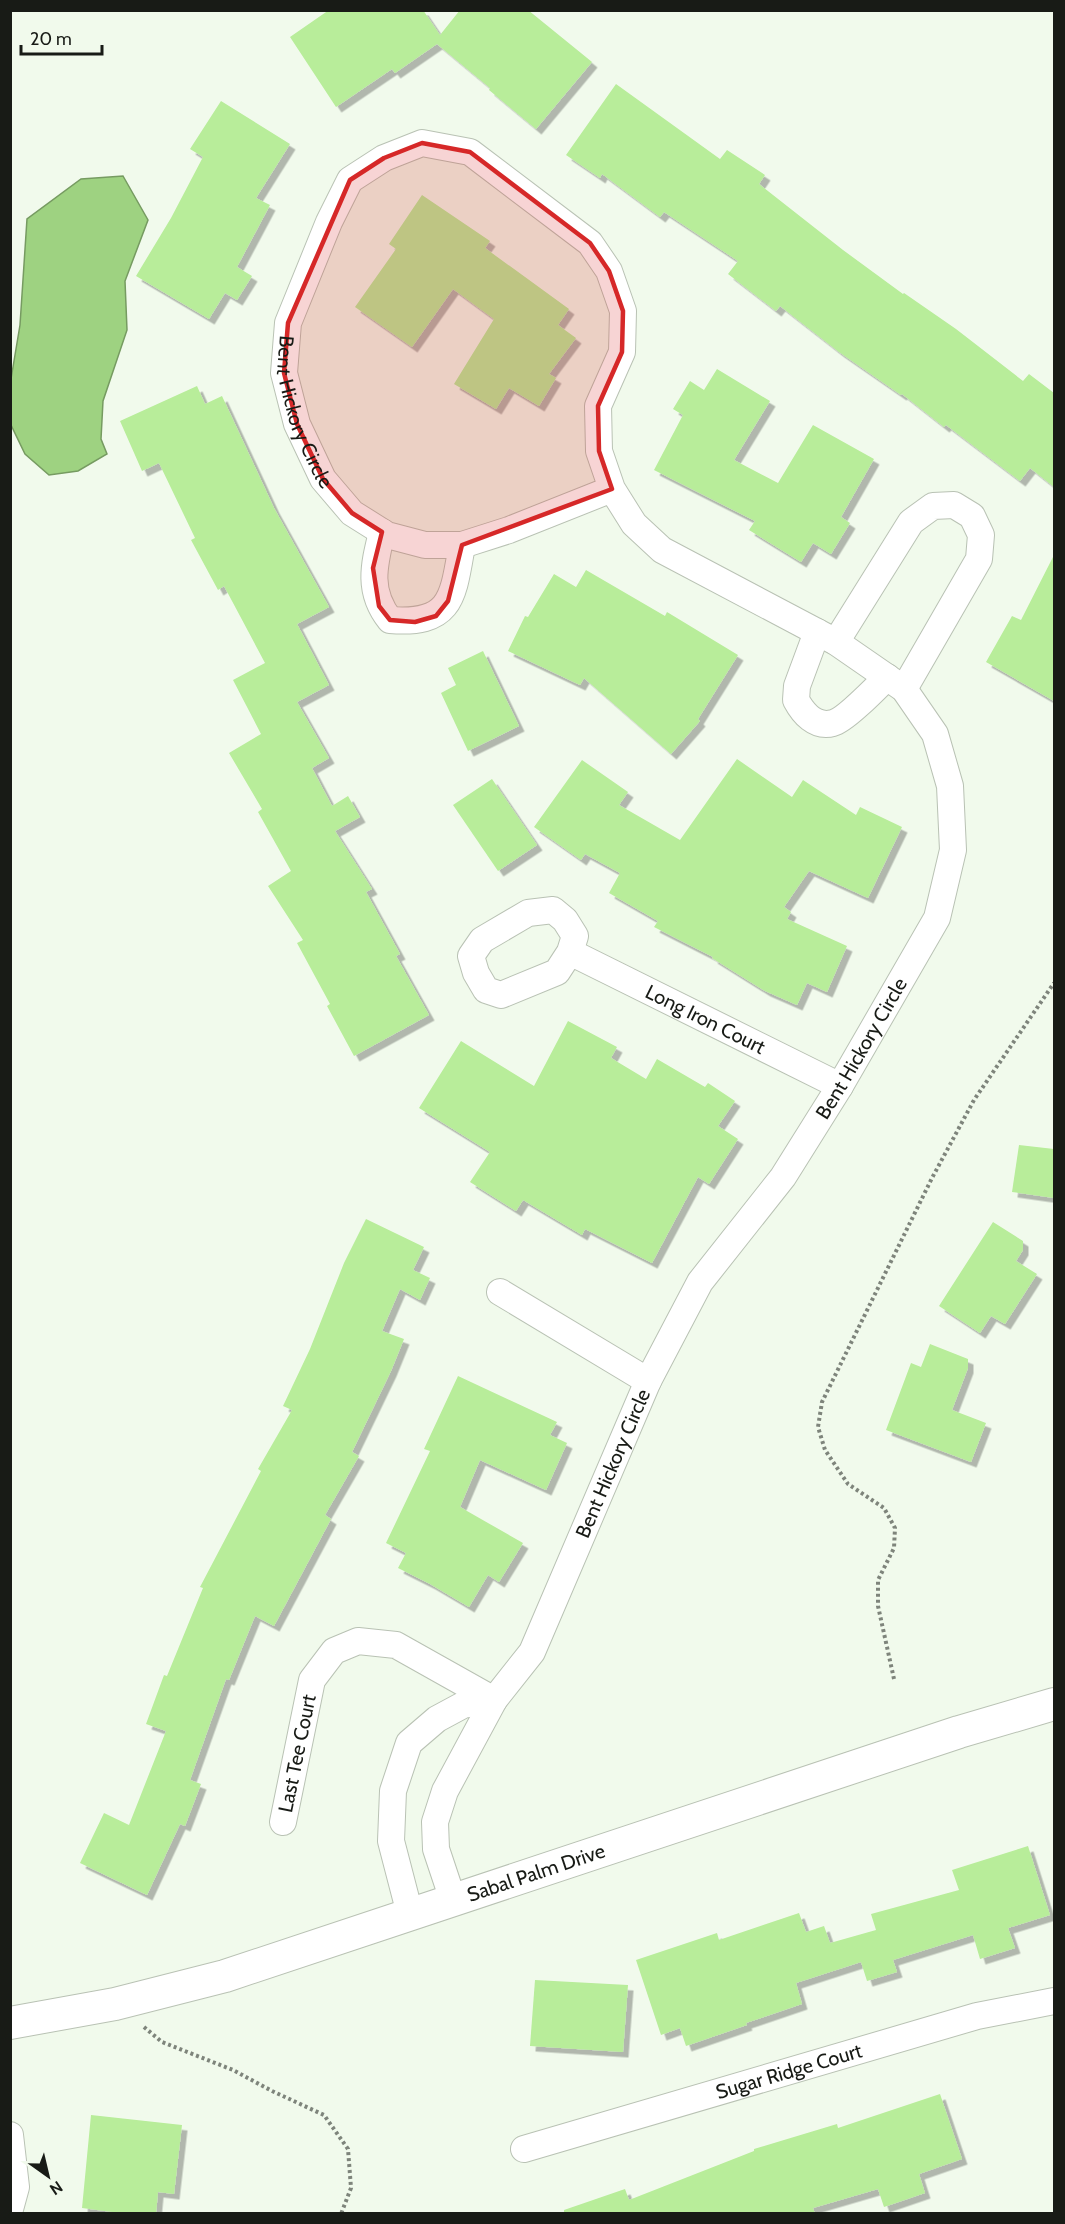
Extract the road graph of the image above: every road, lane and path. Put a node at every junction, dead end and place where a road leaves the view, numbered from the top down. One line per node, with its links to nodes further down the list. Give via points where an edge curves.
1 (612, 489): 2 (street, Bent Hickory Circle, via 599,451 598,406 622,352 623,311 609,271 590,243 470,152 422,143 384,158 350,180 288,323 285,373 297,424 323,479 352,513); 3 (street, Bent Hickory Circle); 4 (street, Bent Hickory Circle, via 634,524 662,550)
2 (382, 532): 3 (street, Bent Hickory Circle, via 425,545); 3 (street, via 373,568 379,606 390,620 415,622 436,616 448,601)
3 (462, 545)
4 (826, 637): 5 (street, Bent Hickory Circle); 5 (street, via 797,686 796,700 809,719 833,723 865,699); 5 (street, via 910,522 933,506 954,505 972,516 981,535 979,560)
5 (896, 683): 8 (street, Bent Hickory Circle, via 935,734 950,786 953,850 937,918)
6 (570, 952): 8 (street, Long Iron Court)
7 (1054, 983): 11 (path, via 974,1100 822,1402 818,1427 825,1450 848,1484 884,1508 895,1528 894,1548 878,1580 878,1606)
8 (840, 1086): 10 (street, Bent Hickory Circle, via 783,1178 700,1282)
9 (500, 1292): 10 (street)
10 (648, 1381): 12 (street, Bent Hickory Circle, via 532,1652)
11 (894, 1679)
12 (494, 1700): 14 (street, Last Tee Court, via 396,1645 358,1641 334,1651 312,1680); 15 (street, Bent Hickory Circle, via 445,1791 435,1822 436,1849); 16 (street, via 463,1705 436,1719 409,1743 393,1791 391,1841)
13 (1054, 1704): 15 (street, Sabal Palm Drive)
14 (283, 1822)
15 (453, 1900): 16 (street, Sabal Palm Drive)
16 (410, 1914): 18 (street, Sabal Palm Drive, via 225,1976 115,2004)
17 (1054, 2001): 21 (street, Sugar Ridge Court, via 977,2016)
18 (10, 2023)
19 (139, 2023): 23 (path, via 162,2042 233,2070 324,2115 348,2149 351,2188)
20 (10, 2135): 22 (street, via 16,2187)
21 (524, 2149)
22 (10, 2209)
23 (340, 2214)

